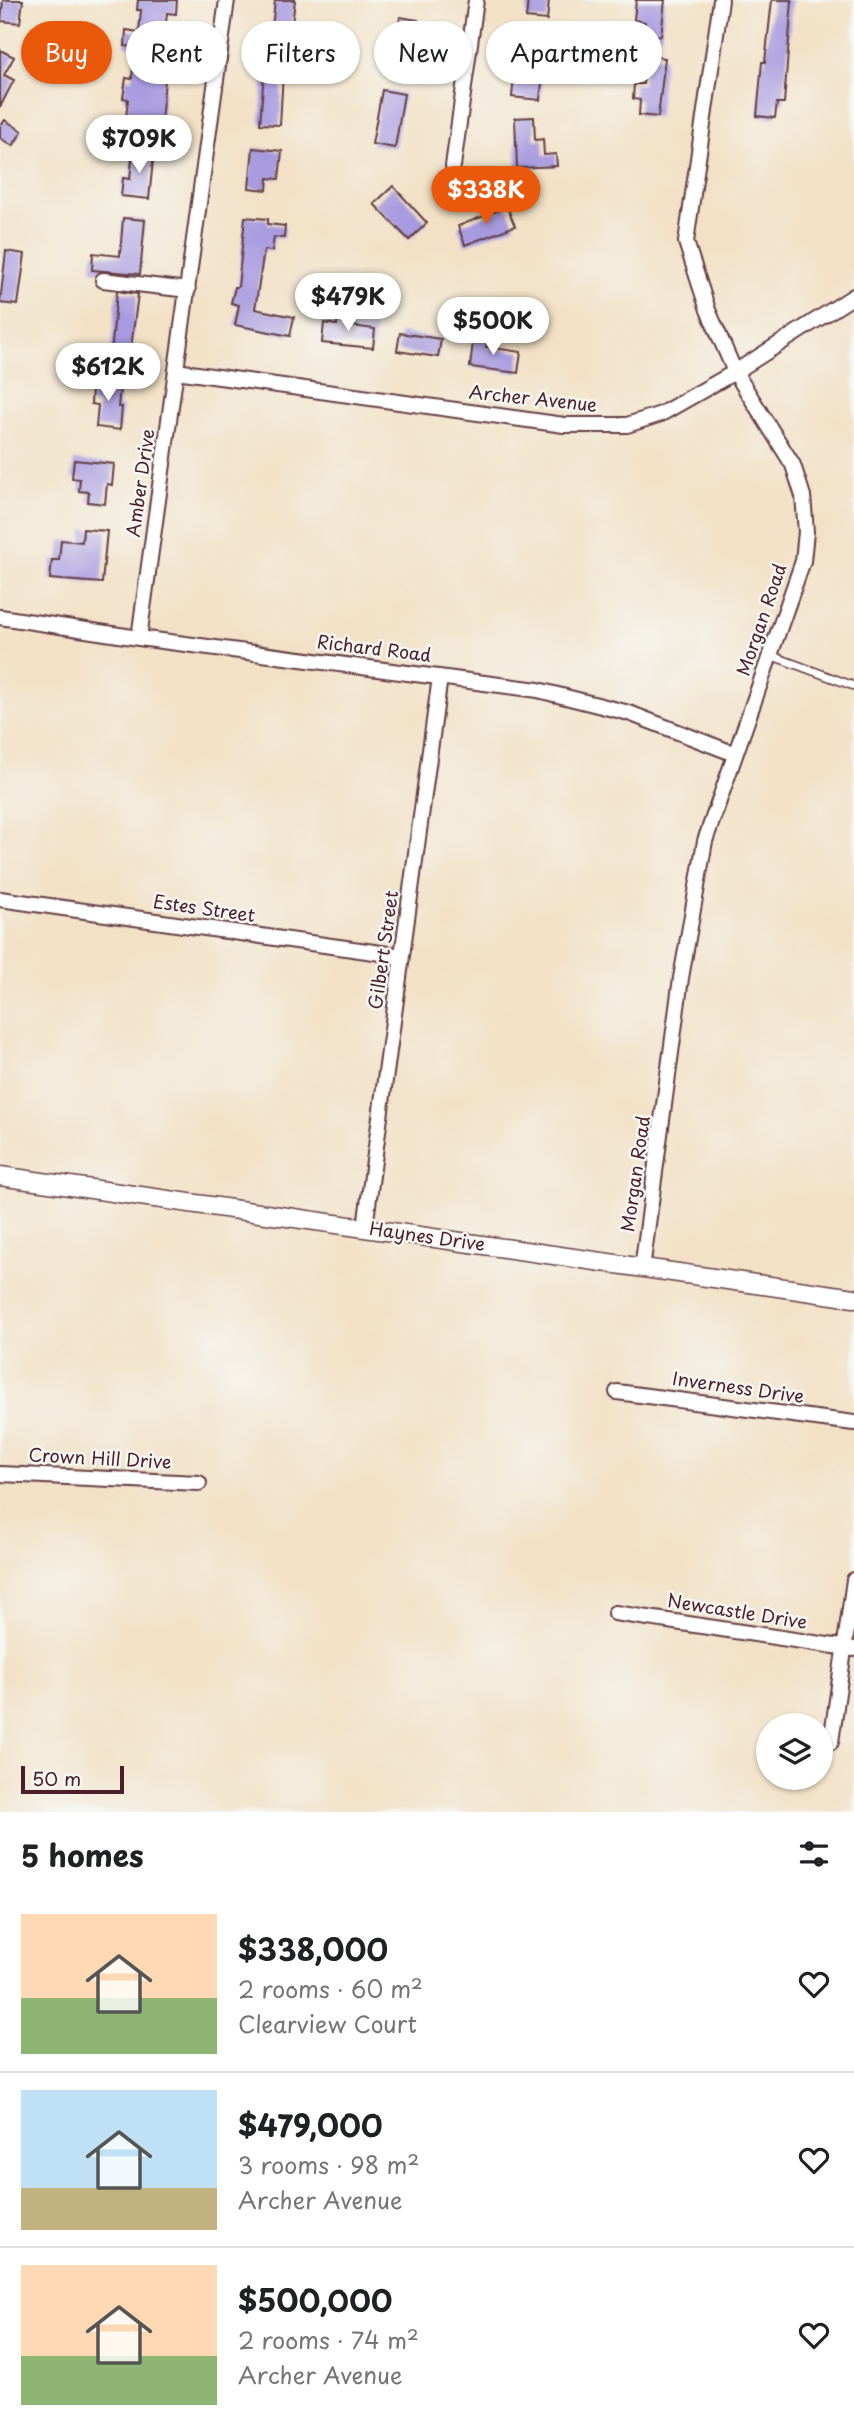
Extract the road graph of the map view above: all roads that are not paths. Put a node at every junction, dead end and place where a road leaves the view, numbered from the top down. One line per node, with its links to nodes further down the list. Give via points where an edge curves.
1 (227, 0): 6 (street, Amber Drive)
2 (476, 0): 4 (street)
3 (721, 0): 9 (street, Morgan Road, via 686,242)
4 (453, 166)
5 (103, 281): 6 (street)
6 (188, 290): 8 (street, Amber Drive)
7 (854, 296): 9 (street, Archer Avenue)
8 (176, 371): 9 (street, Archer Avenue, via 564,425 600,426 627,425 660,414); 11 (street, Amber Drive)
9 (735, 372): 12 (street, Morgan Road, via 793,465 803,496 803,561)
10 (0, 617): 11 (street, Richard Road)
11 (139, 638): 13 (street, Richard Road)
12 (770, 655): 14 (lane); 15 (street, Morgan Road)
13 (440, 677): 15 (street, Richard Road, via 582,699); 17 (street, Gilbert Street)
14 (854, 686)
15 (735, 754): 20 (street, Morgan Road, via 705,841 681,978)
16 (0, 899): 17 (street, Estes Street)
17 (402, 956): 19 (street, Gilbert Street)
18 (0, 1176): 19 (street, Haynes Drive)
19 (365, 1227): 20 (street, Haynes Drive)
20 (642, 1269): 21 (street, Haynes Drive)
21 (854, 1297)
22 (617, 1392): 23 (street, Inverness Drive)
23 (854, 1423)
24 (0, 1474): 25 (street, Crown Hill Drive)
25 (199, 1483)
26 (854, 1580): 28 (street)
27 (615, 1613): 28 (street, Newcastle Drive)
28 (849, 1648): 29 (street)
29 (833, 1732)

